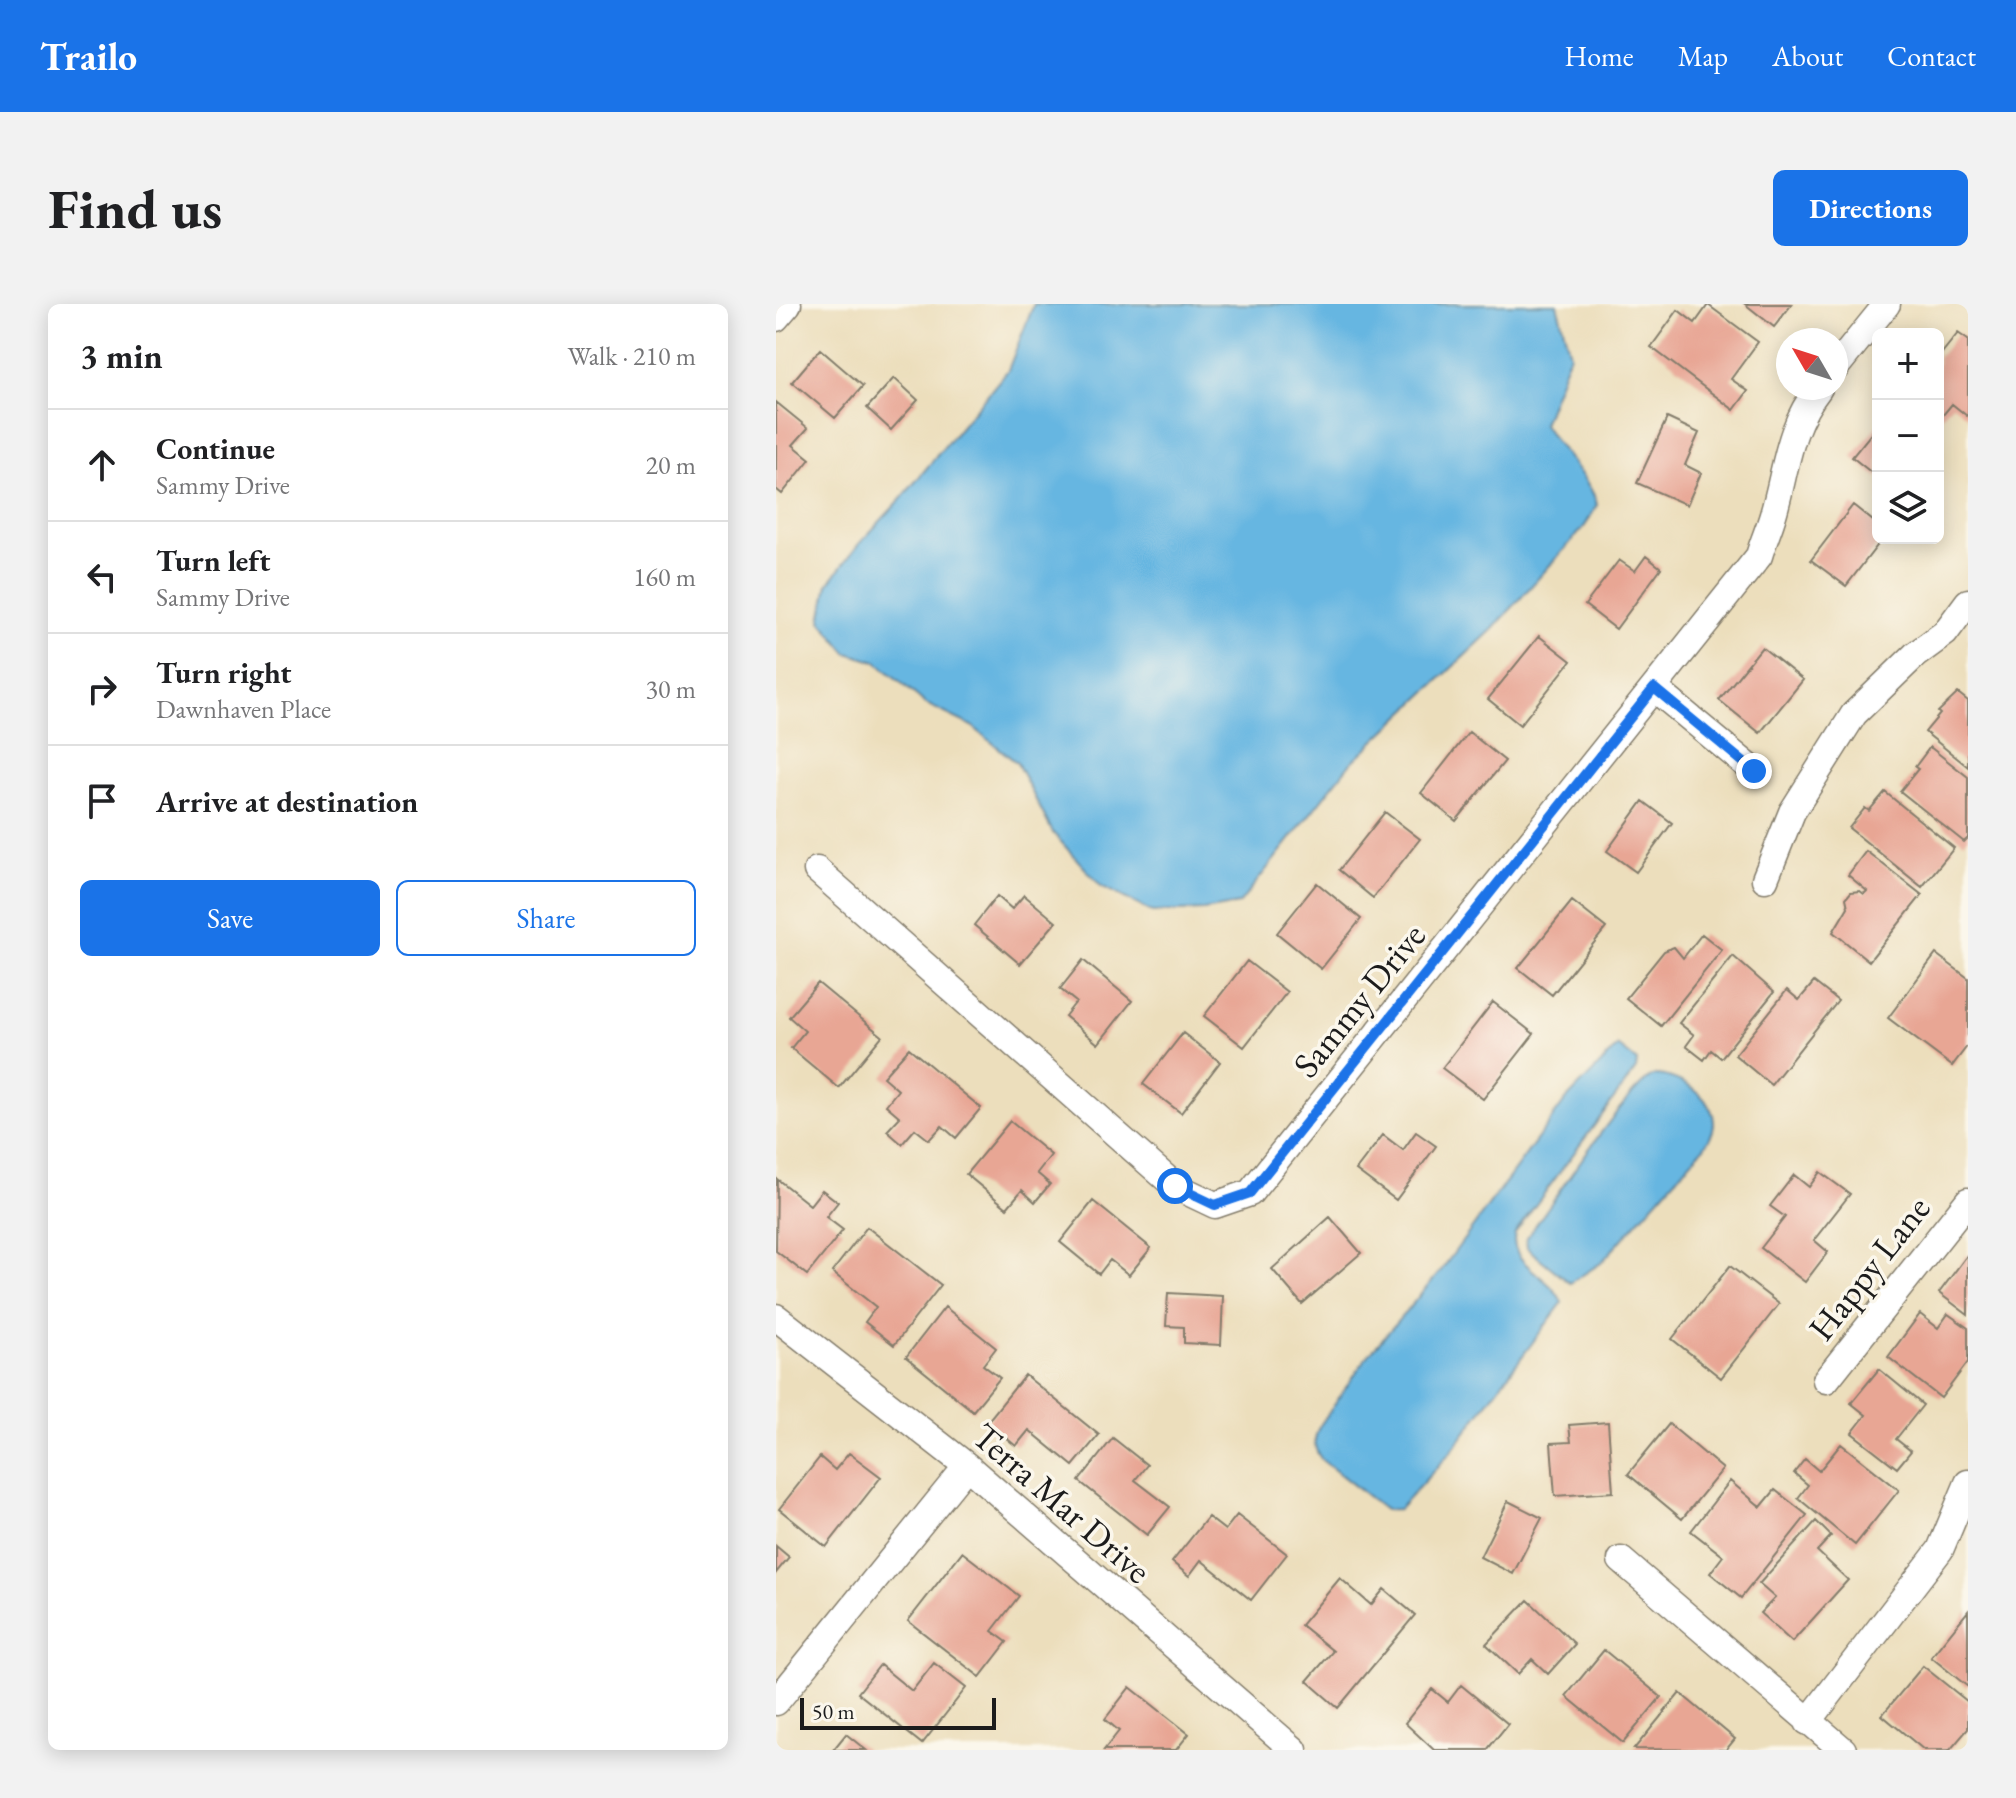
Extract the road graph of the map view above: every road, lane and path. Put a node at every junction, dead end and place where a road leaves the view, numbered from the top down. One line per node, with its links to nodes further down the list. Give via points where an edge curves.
1 (788, 304): 3 (street)
2 (1887, 304): 4 (street)
3 (776, 318)
4 (1848, 352)
5 (1810, 400): 7 (street, Sammy Drive, via 1792,436 1759,556)
6 (1968, 602): 10 (street, via 1945,633 1854,714 1792,812)
7 (1654, 688): 8 (street); 9 (street, Sammy Drive, via 1250,1193 1215,1205 1175,1186)
8 (1754, 771)
9 (817, 870)
10 (1765, 879)
11 (1968, 1201): 13 (street, Happy Lane)
12 (776, 1317): 14 (street, Terra Mar Drive)
13 (1826, 1380)
14 (967, 1466): 17 (street); 19 (street, Terra Mar Drive)
15 (1968, 1483): 18 (street, via 1940,1550)
16 (1621, 1560): 18 (street)
17 (776, 1702)
18 (1808, 1722): 20 (street)
19 (1281, 1746)
20 (1843, 1750)

